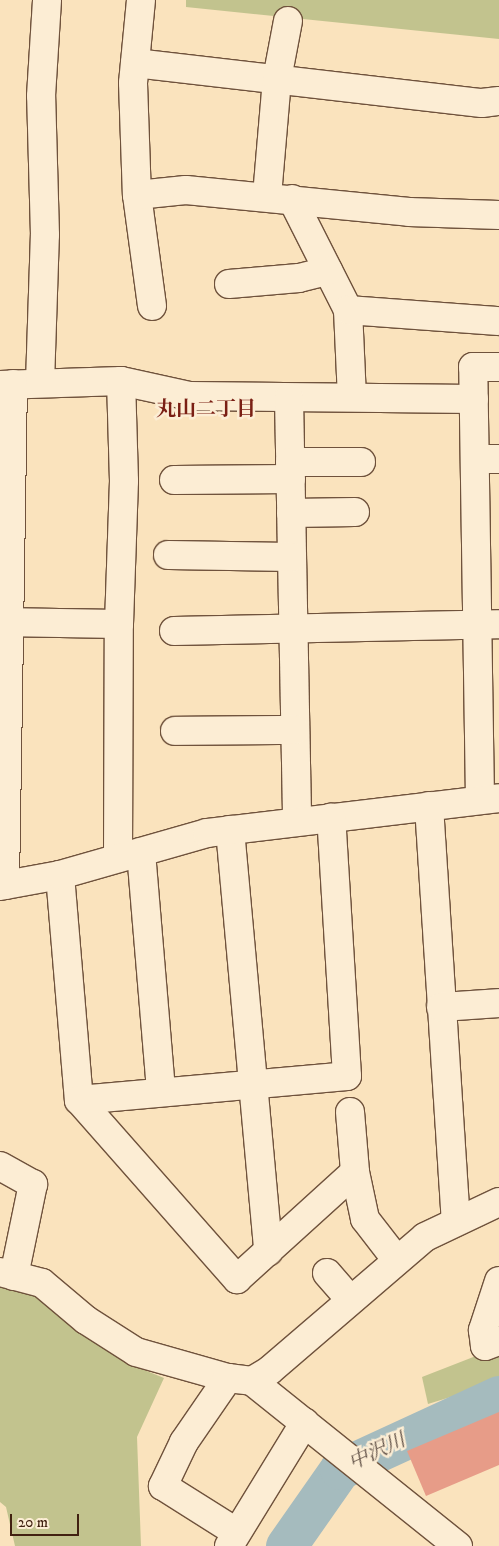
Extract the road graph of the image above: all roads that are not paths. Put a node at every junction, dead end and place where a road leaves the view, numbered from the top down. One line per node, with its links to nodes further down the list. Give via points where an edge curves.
1 (47, 0): 17 (street, via 41,96 45,235)
2 (140, 0): 4 (street)
3 (288, 21): 5 (street)
4 (135, 63): 5 (street); 7 (street)
5 (277, 78): 6 (street, via 482,103); 8 (street)
6 (499, 102)
7 (137, 195): 8 (street, via 186,190); 12 (street)
8 (279, 197): 9 (street, via 409,212); 10 (street)
9 (499, 215)
10 (328, 272): 11 (street); 13 (street)
11 (229, 284)
12 (152, 306)
13 (348, 310): 14 (street); 19 (street)
14 (499, 321)
15 (499, 367): 21 (street, via 473,367)
16 (121, 381): 17 (street); 20 (street, via 190,396); 31 (street, via 124,481)
17 (40, 383): 18 (street)
18 (6, 385): 30 (street)
19 (352, 397): 20 (street); 21 (street)
20 (289, 398): 24 (street)
21 (474, 399): 22 (street)
22 (487, 459): 32 (street)
23 (361, 462): 24 (street)
24 (290, 471): 25 (street); 27 (street)
25 (174, 480)
26 (355, 512): 27 (street)
27 (291, 513): 29 (street)
28 (168, 555): 29 (street)
29 (292, 558): 33 (street)
30 (4, 622): 31 (street); 45 (street)
31 (119, 624): 43 (street)
32 (488, 624): 33 (street); 35 (street)
33 (294, 628): 34 (street); 36 (street)
34 (174, 630)
35 (489, 708): 38 (street)
36 (295, 730): 37 (street); 41 (street)
37 (175, 731)
38 (490, 798): 39 (street)
39 (429, 806): 40 (street); 47 (street)
40 (331, 816): 41 (street); 48 (street, via 347,1076)
41 (297, 820): 42 (street)
42 (230, 830): 43 (street, via 207,833); 48 (street)
43 (129, 855): 44 (street); 49 (street)
44 (60, 875): 45 (street); 50 (street)
45 (2, 885)
46 (499, 1003): 47 (street)
47 (441, 1007): 55 (street)
48 (251, 1084): 49 (street); 56 (street)
49 (161, 1092): 50 (street)
50 (79, 1100): 56 (street, via 236,1279)
51 (350, 1112): 53 (street)
52 (0, 1166): 59 (street, via 33,1184)
53 (355, 1172): 56 (street); 57 (street, via 365,1219)
54 (499, 1202): 55 (street)
55 (456, 1220): 57 (street)
56 (268, 1251)
57 (396, 1259): 61 (street)
58 (327, 1273): 61 (street)
59 (7, 1274): 63 (street, via 42,1283 54,1290 86,1320 136,1352)
60 (499, 1281): 62 (street, via 483,1330 485,1346)
61 (350, 1300): 63 (street, via 270,1370)
62 (499, 1341)
63 (240, 1379): 64 (street); 65 (street, via 184,1442 163,1486)
64 (305, 1422): 65 (street); 66 (street)
65 (232, 1539)
66 (458, 1546)

